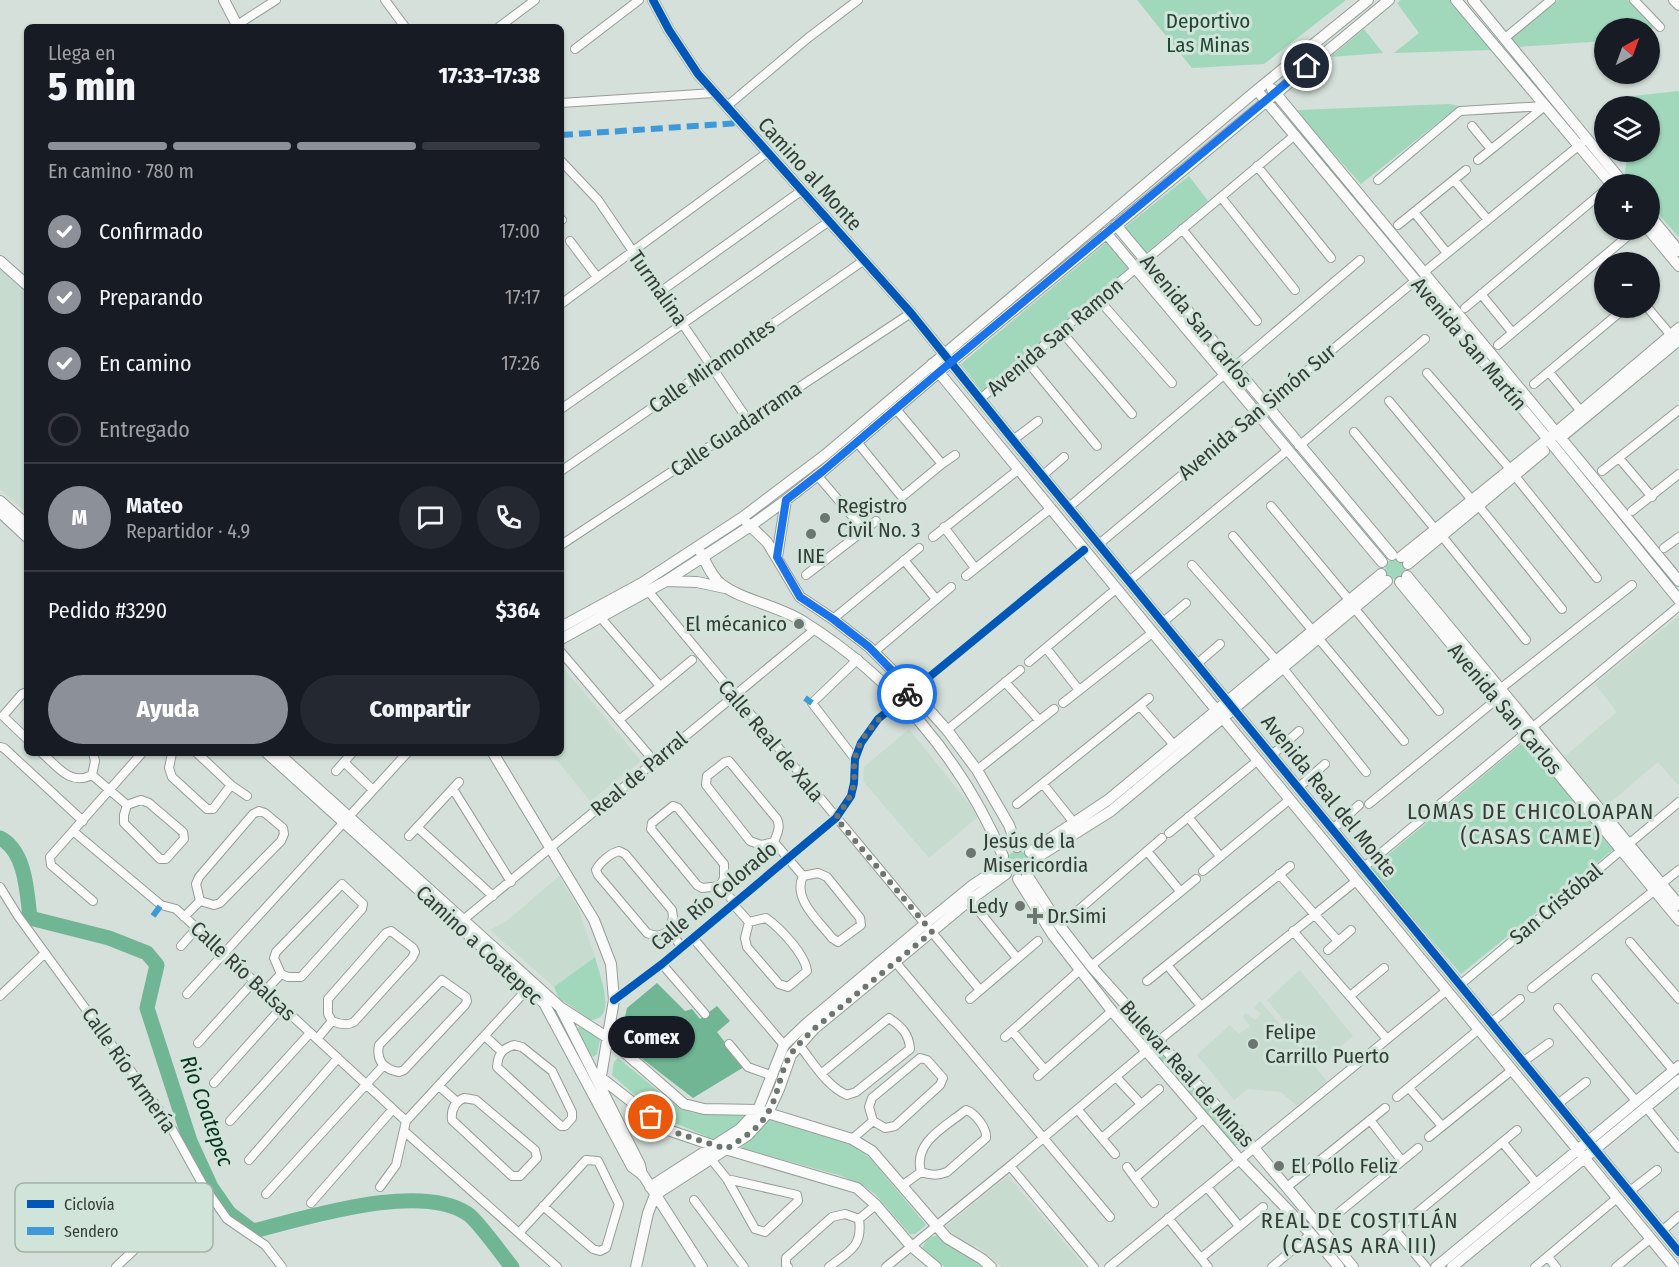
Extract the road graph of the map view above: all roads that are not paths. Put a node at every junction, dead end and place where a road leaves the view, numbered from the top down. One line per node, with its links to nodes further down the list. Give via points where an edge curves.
1 (224, 0): 17 (street)
2 (276, 0): 18 (street)
3 (385, 0): 19 (street)
4 (535, 0): 20 (street)
5 (639, 0): 22 (street)
6 (653, 0): 25 (street, Camino al Monte, via 669,30)
7 (858, 0): 29 (street)
8 (1368, 0): 23 (street)
9 (1389, 0): 26 (street)
10 (1473, 0): 21 (street)
11 (1551, 0): 21 (street)
12 (1634, 0): 16 (street)
13 (1674, 0): 15 (street)
14 (1458, 1): 28 (street)
15 (1679, 5)
16 (1651, 18)
17 (236, 24)
18 (240, 24)
19 (403, 24)
20 (503, 24)
21 (1505, 38): 32 (street)
22 (575, 48)
23 (1266, 83): 24 (street); 26 (street, Avenida San Martín)
24 (1257, 90): 26 (street, Avenida San Martín); 86 (street)
25 (714, 93): 27 (street); 29 (street, Camino al Monte)
26 (1270, 97): 31 (street, Avenida San Martín); 49 (street); 67 (street, Avenida San Martín)
27 (564, 103)
28 (1545, 106): 32 (street); 33 (street); 41 (street, via 1460,111)
29 (726, 107): 34 (street, Camino al Monte)
30 (1472, 126): 33 (street)
31 (1295, 135): 37 (street, Avenida San Ramon); 67 (street, Avenida San Martín)
32 (1583, 143): 39 (street); 40 (street); 47 (street, Avenida San Simón Sur)
33 (1491, 149): 35 (street)
34 (768, 152): 43 (street, Camino al Monte); 57 (street)
35 (1478, 160)
36 (564, 164): 57 (street, Turmalina, via 598,200)
37 (1257, 166): 44 (street, Avenida San Ramon); 60 (street)
38 (1466, 170): 42 (street)
39 (1604, 174)
40 (1614, 174)
41 (1378, 180)
42 (1454, 180): 46 (street); 47 (street)
43 (801, 191): 48 (street, Camino al Monte); 71 (street)
44 (1221, 197): 52 (street, Avenida San Ramon); 70 (street)
45 (1594, 199): 72 (street)
46 (1414, 212): 50 (street); 59 (street)
47 (1488, 220): 59 (street, Avenida San Simón Sur)
48 (828, 222): 64 (street, Camino al Monte); 80 (street)
49 (1116, 225): 53 (street); 61 (street, Avenida San Carlos)
50 (1398, 225)
51 (1660, 228): 58 (street)
52 (1182, 230): 61 (street, Avenida San Ramon); 79 (street)
53 (1106, 233): 66 (street, Avenida San Carlos); 88 (street)
54 (1623, 240): 82 (street)
55 (1657, 240): 65 (street)
56 (570, 241): 68 (street)
57 (632, 251): 68 (street); 71 (street, Turmalina)
58 (1679, 251)
59 (1448, 253): 67 (street, Avenida San Simón Sur)
60 (1331, 258)
61 (1146, 260): 66 (street, Avenida San Ramon); 91 (street, Avenida San Carlos)
62 (1360, 260): 91 (street)
63 (0, 261): 69 (street)
64 (863, 261): 76 (street, Camino al Monte); 89 (street, Calle Miramontes)
65 (1679, 266)
66 (1136, 268): 73 (street, Avenida San Ramon); 91 (street, Avenida San Carlos)
67 (1420, 276): 99 (street, Avenida San Simón Sur); 107 (street, Avenida San Martín)
68 (597, 277): 74 (street)
69 (24, 282)
70 (1295, 290)
71 (660, 292): 80 (street, Turmalina)
72 (1481, 294): 75 (street); 82 (street)
73 (1099, 300): 81 (street, Avenida San Ramon); 94 (street)
74 (564, 302)
75 (1465, 308)
76 (911, 313): 86 (street, Camino al Monte); 104 (street, Calle Guadarrama)
77 (1613, 318): 92 (street)
78 (1658, 318): 83 (street)
79 (1257, 321)
80 (683, 324): 89 (street, Turmalina); 98 (street)
81 (1061, 331): 87 (street, Avenida San Ramon); 102 (street)
82 (1512, 332): 85 (street)
83 (1676, 336): 103 (street)
84 (1425, 339): 111 (street)
85 (1498, 345)
86 (944, 354): 88 (street, Camino al Monte); 90 (street)
87 (1026, 360): 96 (street, Avenida San Ramon); 110 (street)
88 (951, 363): 90 (street); 96 (street, Avenida Real del Monte)
89 (711, 367): 104 (street, Turmalina); 117 (street, Calle Miramontes)
90 (935, 368): 100 (street); 118 (street, Avenida Real del Monte); 133 (street)
91 (1230, 371): 99 (street, Avenida San Carlos); 129 (street)
92 (1549, 372): 95 (street); 103 (street)
93 (1428, 374): 120 (street)
94 (1172, 383)
95 (1534, 384)
96 (980, 399): 108 (street, Avenida Real del Monte)
97 (1389, 401): 127 (street)
98 (564, 407)
99 (1261, 408): 111 (street, Avenida San Carlos); 112 (street, Avenida San Carlos); 145 (street, Avenida San Simón Sur)
100 (896, 409): 109 (street); 116 (street)
101 (1679, 410): 115 (street)
102 (1132, 414)
103 (1583, 414): 107 (street)
104 (748, 420): 144 (street, Calle Guadarrama)
105 (1038, 421): 108 (street)
106 (1354, 432): 139 (street)
107 (1554, 438): 120 (street); 163 (street, Avenida San Martín); 170 (street, Avenida San Martín)
108 (1013, 440): 123 (street, Avenida Real del Monte)
109 (857, 442): 116 (street, via 899,499); 122 (street)
110 (1097, 446)
111 (1299, 446): 153 (street, Avenida San Carlos)
112 (1288, 450): 153 (street, Avenida San Carlos); 162 (street)
113 (955, 455): 116 (street)
114 (1064, 457): 123 (street)
115 (1619, 458): 119 (street); 124 (street)
116 (942, 464)
117 (564, 469)
118 (1018, 470): 130 (street, Avenida Real del Monte); 137 (street)
119 (1602, 471)
120 (1513, 472): 127 (street); 159 (street)
121 (1679, 474): 124 (street)
122 (817, 475): 125 (street); 138 (street)
123 (1042, 476): 129 (street, Avenida Real del Monte)
124 (1652, 496): 131 (street)
125 (786, 500): 136 (street); 151 (street)
126 (0, 501): 135 (street)
127 (1475, 502): 139 (street); 174 (street)
128 (1271, 506): 172 (street)
129 (1069, 507): 145 (street, Avenida Real del Monte)
130 (1050, 509): 149 (street, Avenida Real del Monte); 155 (street)
131 (1632, 511)
132 (0, 512): 140 (street)
133 (742, 517): 136 (street); 146 (street)
134 (876, 520): 138 (street)
135 (24, 522)
136 (749, 527): 150 (street); 151 (street)
137 (944, 527): 142 (street); 155 (street)
138 (864, 530): 156 (street)
139 (1439, 533): 153 (street); 183 (street)
140 (24, 534)
141 (1233, 536): 181 (street)
142 (933, 537)
143 (1679, 537): 148 (street)
144 (564, 543)
145 (1099, 544): 162 (street, Avenida Real del Monte)
146 (697, 547): 150 (street); 165 (street)
147 (919, 548): 152 (street)
148 (1664, 548)
149 (1084, 550): 167 (street, Avenida Real del Monte); 196 (street)
150 (704, 557): 161 (street); 168 (street, via 719,583)
151 (777, 557): 176 (street, via 800,597)
152 (904, 560): 169 (street); 176 (street)
153 (1396, 560): 158 (street); 160 (street)
154 (1192, 565): 192 (street)
155 (975, 568): 157 (street)
156 (806, 574)
157 (966, 576)
158 (1384, 578): 160 (street); 172 (street)
159 (1597, 578)
160 (1404, 579): 199 (street, Avenida San Carlos)
161 (666, 581): 165 (street); 168 (street, via 697,582)
162 (1129, 581): 177 (street, Avenida Real del Monte)
163 (1679, 581)
164 (1632, 585): 199 (street)
165 (645, 587): 175 (street); 178 (street); 200 (street, Calle Real de Xala)
166 (951, 587): 169 (street)
167 (1116, 589): 180 (street, Avenida Real del Monte); 185 (street)
168 (731, 590): 179 (street)
169 (936, 599): 186 (street)
170 (1679, 600)
171 (1186, 603): 177 (street)
172 (1352, 605): 181 (street); 207 (street)
173 (1679, 606): 213 (street)
174 (1562, 609)
175 (601, 618): 182 (street); 195 (street)
176 (833, 619): 186 (street)
177 (1163, 622): 191 (street, Avenida Real del Monte)
178 (564, 626)
179 (815, 628): 188 (street); 200 (street, Real de Parral)
180 (1152, 633): 197 (street); 208 (street, Avenida Real del Monte)
181 (1316, 635): 192 (street); 215 (street)
182 (564, 637)
183 (1526, 640)
184 (1220, 644): 191 (street)
185 (1046, 648): 190 (street); 197 (street)
186 (874, 652): 196 (street)
187 (564, 656): 209 (street)
188 (858, 658): 202 (street); 229 (street, via 812,703)
189 (692, 660): 195 (street)
190 (1029, 662)
191 (1197, 664): 204 (street, Avenida Real del Monte)
192 (1280, 664): 204 (street); 236 (street)
193 (1020, 670): 194 (street)
194 (1005, 682): 210 (street); 211 (street)
195 (660, 686): 209 (street)
196 (911, 690): 202 (street); 211 (street)
197 (1079, 690): 203 (street)
198 (24, 693): 214 (street, via 3,716)
199 (1498, 694): 213 (street, Avenida San Carlos); 247 (street)
200 (734, 696): 230 (street, Real de Parral); 250 (street, Calle Real de Xala)
201 (1149, 698): 205 (street)
202 (901, 700): 229 (street, via 878,719); 267 (street, via 961,777 992,831)
203 (1063, 703)
204 (1231, 704): 208 (street); 218 (street, Avenida Real del Monte)
205 (1140, 706): 216 (street); 238 (street)
206 (1054, 709): 210 (street)
207 (1439, 711)
208 (1219, 714): 216 (street); 231 (street, Avenida Real del Monte); 264 (street, via 1111,811)
209 (619, 720): 230 (street)
210 (1039, 720): 234 (street)
211 (947, 729): 234 (street)
212 (1299, 731): 218 (street)
213 (1529, 731): 261 (street, Avenida San Carlos); 269 (street)
214 (24, 736)
215 (1404, 741)
216 (1174, 745): 254 (street)
217 (0, 747): 253 (street)
218 (1272, 755): 240 (street, Avenida Real del Monte)
219 (45, 756): 237 (street, via 68,777 85,779)
220 (94, 756): 237 (street)
221 (139, 756): 241 (street)
222 (171, 756): 239 (street, via 172,777 207,810 213,809)
223 (200, 756): 239 (street)
224 (271, 756): 252 (street, Camino a Coatepec)
225 (281, 756): 252 (street, Camino a Coatepec)
226 (349, 756): 232 (street)
227 (404, 756): 242 (street)
228 (495, 756): 262 (street)
229 (855, 759): 250 (street, Calle Río Colorado, via 851,796)
230 (654, 761): 262 (street, Real de Parral)
231 (1257, 761): 244 (street, Avenida Real del Monte); 251 (street)
232 (344, 762): 235 (street); 242 (street)
233 (1325, 764): 240 (street)
234 (977, 770): 260 (street, via 1009,825)
235 (336, 771)
236 (1366, 772)
237 (92, 775): 241 (street)
238 (1043, 784): 246 (street); 254 (street)
239 (231, 785): 243 (street)
240 (1299, 787): 256 (street, Avenida Real del Monte)
241 (109, 789): 248 (street); 253 (street)
242 (373, 790): 252 (street)
243 (247, 796)
244 (1289, 800): 265 (street); 276 (street, Avenida Real del Monte)
245 (1679, 802): 261 (street, San Cristóbal)
246 (1017, 804)
247 (1370, 804)
248 (127, 805): 248 (street, via 124,823 160,858 166,859 184,839 183,832 149,803 141,800)
249 (1359, 805): 256 (street)
250 (836, 818): 266 (street, Calle Río Colorado); 295 (street, Calle Real de Xala)
251 (1188, 818): 263 (street); 265 (street)
252 (346, 820): 290 (street, Camino a Coatepec); 307 (street); 320 (street, Camino a Coatepec)
253 (83, 821): 257 (street)
254 (1075, 824): 264 (street)
255 (417, 827): 258 (street); 277 (street, via 456,785); 282 (street)
256 (1334, 828): 269 (street, Avenida Real del Monte)
257 (73, 831): 284 (street, via 50,857 51,865); 289 (street, Calle Río Balsas, via 161,905 176,909)
258 (409, 836)
259 (774, 842): 259 (street, via 777,819 732,763 725,762 707,776 706,785 750,841 760,845); 266 (street)
260 (1017, 847): 264 (street); 267 (street, via 1009,849)
261 (1625, 847): 280 (street, Avenida San Carlos); 319 (street, San Cristóbal)
262 (550, 848): 277 (street, Real de Parral); 331 (street, via 594,920 611,964)
263 (1147, 851): 281 (street); 293 (street)
264 (1031, 856): 274 (street, via 1033,868)
265 (1220, 856): 271 (street)
266 (788, 858): 273 (street); 286 (street, Calle Río Colorado)
267 (1004, 865): 274 (street); 283 (street); 295 (street, via 973,885)
268 (1290, 866): 272 (street)
269 (1364, 867): 319 (street, Avenida Real del Monte)
270 (1679, 870): 280 (street)
271 (1203, 871)
272 (1279, 873): 288 (street); 312 (street)
273 (803, 876): 273 (street, via 818,873 827,877 860,918 861,925 838,942 832,938 801,897)
274 (1023, 877): 293 (street, Bulevar Real de Minas); 314 (street, Bulevar Real de Minas, via 1037,911)
275 (1196, 879): 281 (street)
276 (1356, 880): 288 (street); 324 (street, Avenida Real del Monte)
277 (511, 882): 282 (street, Real de Parral)
278 (720, 886): 278 (street, via 724,864 673,806 652,823 651,829 697,885); 286 (street)
279 (0, 887): 306 (street, Calle Río Armería)
280 (1658, 887): 287 (street, Avenida San Carlos); 291 (street, Avenida San Carlos); 321 (street)
281 (1180, 891): 311 (street)
282 (494, 896): 290 (street, Real de Parral)
283 (970, 900): 295 (street); 308 (street)
284 (93, 901)
285 (200, 901): 285 (street, via 220,903 281,841 283,828 265,813 253,814 199,877 196,884); 289 (street)
286 (734, 903): 292 (street); 299 (street, Calle Río Colorado)
287 (1679, 905)
288 (1314, 914): 298 (street); 300 (street)
289 (184, 917): 294 (street, Calle Río Balsas)
290 (463, 920): 320 (street, Camino a Coatepec)
291 (1679, 920)
292 (749, 921): 292 (street, via 766,918 806,962 807,971 788,987 779,984 747,947)
293 (1060, 926): 311 (street, Bulevar Real de Minas)
294 (197, 928): 303 (street); 307 (street, Calle Río Balsas)
295 (929, 928): 309 (street); 322 (street, Calle Real de Xala)
296 (1352, 930): 300 (street)
297 (669, 931): 297 (street, via 672,910 624,854 614,852 598,866 598,875 647,933 655,937); 304 (street)
298 (1293, 931): 327 (street); 333 (street)
299 (693, 938): 304 (street, Calle Río Colorado); 350 (street)
300 (1338, 941): 305 (street)
301 (1038, 942): 308 (street)
302 (1630, 942): 330 (street)
303 (181, 946)
304 (682, 947): 310 (street, Calle Río Colorado)
305 (1328, 950)
306 (45, 952): 326 (street); 414 (street, Calle Río Armería, via 168,1122)
307 (224, 953): 317 (street, Calle Río Balsas); 325 (street)
308 (1017, 958): 322 (street)
309 (892, 959): 350 (street); 351 (street); 391 (street)
310 (662, 964): 331 (street, Calle Río Colorado); 338 (street)
311 (1091, 966): 346 (street, Bulevar Real de Minas)
312 (1168, 966): 318 (street); 333 (street)
313 (1384, 968): 327 (street)
314 (1080, 970): 337 (street, Bulevar Real de Minas); 337 (street, via 1009,1034 1042,1073)
315 (281, 974): 315 (street, via 301,977 362,909 363,904 344,885 339,885 276,952 274,958); 323 (street)
316 (1596, 978): 358 (street)
317 (254, 981): 323 (street, Calle Río Balsas); 347 (street)
318 (1147, 981)
319 (1461, 984): 340 (street, Avenida Real del Monte)
320 (530, 985): 332 (street, Camino a Coatepec); 335 (street, Camino a Coatepec); 343 (street)
321 (1532, 988)
322 (980, 990): 328 (street)
323 (265, 991): 334 (street, Calle Río Balsas)
324 (1446, 991): 341 (street, Avenida Real del Monte); 345 (street)
325 (187, 994)
326 (0, 996)
327 (1350, 996): 345 (street)
328 (970, 999)
329 (1520, 999): 340 (street)
330 (1679, 999)
331 (614, 1000): 344 (street)
332 (544, 1004): 335 (street); 356 (street, Camino a Coatepec)
333 (1201, 1006): 346 (street)
334 (282, 1007): 342 (street, Calle Río Balsas); 366 (street)
335 (560, 1007): 344 (street); 363 (street, Camino a Coatepec)
336 (1558, 1008): 373 (street)
337 (1112, 1011): 352 (street, Bulevar Real de Minas)
338 (705, 1014)
339 (332, 1021): 339 (street, via 354,1022 412,958 413,948 394,932 386,933 328,999); 342 (street)
340 (1492, 1022): 355 (street, Avenida Real del Monte)
341 (1479, 1030): 359 (street, Avenida Real del Monte); 369 (street)
342 (314, 1036): 354 (street, Calle Río Balsas); 384 (street)
343 (485, 1036): 353 (street); 368 (street)
344 (608, 1038): 363 (street); 381 (street, via 684,1104)
345 (1387, 1039): 400 (street)
346 (1157, 1042): 352 (street); 400 (street, Bulevar Real de Minas)
347 (198, 1043)
348 (1550, 1043): 355 (street)
349 (729, 1044): 361 (street, via 748,1067)
350 (784, 1045): 361 (street)
351 (799, 1045): 360 (street); 381 (street, via 791,1054 779,1089)
352 (1147, 1050): 362 (street); 382 (street, Bulevar Real de Minas)
353 (501, 1051): 353 (street, via 497,1059 500,1071 565,1126 572,1112 552,1071 522,1047 514,1045)
354 (338, 1058): 367 (street, Calle Río Balsas); 404 (street)
355 (1524, 1061): 375 (street, Avenida Real del Monte)
356 (577, 1065): 363 (street); 371 (street, Camino a Coatepec)
357 (383, 1066): 357 (street, via 404,1070 465,1005 466,997 442,980 380,1045 378,1057); 367 (street)
358 (1676, 1068): 373 (street)
359 (1512, 1071): 387 (street); 402 (street, Avenida Real del Monte)
360 (822, 1073): 360 (street, via 838,1091 847,1095 856,1092 909,1049 909,1038 889,1018)
361 (773, 1076): 381 (street)
362 (1116, 1077): 376 (street); 380 (street)
363 (598, 1078): 371 (street); 396 (street, via 668,1130); 411 (street, Camino a Coatepec)
364 (1679, 1080): 377 (street)
365 (1586, 1082): 375 (street)
366 (214, 1083)
367 (367, 1084): 379 (street, Calle Río Balsas); 422 (street)
368 (439, 1086): 374 (street); 385 (street)
369 (1409, 1088): 372 (street); 387 (street)
370 (1159, 1089): 376 (street)
371 (593, 1095): 411 (street, Camino a Coatepec, via 632,1167)
372 (1397, 1097)
373 (1636, 1101): 395 (street)
374 (457, 1102): 374 (street, via 451,1112 454,1123 512,1176 517,1177 537,1158 535,1150 476,1100 464,1098)
375 (1559, 1103): 395 (street, Avenida Real del Monte)
376 (1141, 1104): 392 (street)
377 (1646, 1107): 395 (street); 398 (street)
378 (1385, 1108): 383 (street)
379 (393, 1109): 385 (street, Calle Río Balsas); 426 (street)
380 (1078, 1110): 391 (street); 392 (street)
381 (763, 1112): 393 (street); 396 (street); 399 (street, via 748,1135)
382 (1204, 1118): 405 (street, Bulevar Real de Minas); 412 (street)
383 (1370, 1120): 406 (street); 418 (street)
384 (230, 1121)
385 (406, 1121): 389 (street)
386 (873, 1121): 386 (street, via 869,1107 872,1098 920,1058 927,1060 943,1078 895,1126 885,1128); 393 (street)
387 (1442, 1126): 390 (street)
388 (1516, 1130): 394 (street)
389 (404, 1131): 416 (street, via 396,1165); 440 (street)
390 (1429, 1137)
391 (1044, 1138): 407 (street); 432 (street)
392 (1102, 1138): 401 (street)
393 (852, 1139): 415 (street, via 872,1151)
394 (1503, 1143): 419 (street); 438 (street)
395 (1592, 1144): 402 (street); 421 (street, Avenida Real del Monte)
396 (715, 1146): 399 (street); 420 (street)
397 (1418, 1148): 406 (street)
398 (1679, 1148)
399 (726, 1149): 403 (street); 428 (street, via 857,1188)
400 (1254, 1149): 405 (street); 418 (street, Bulevar Real de Minas)
401 (1114, 1154)
402 (1580, 1154): 419 (street); 423 (street, Avenida Real del Monte)
403 (711, 1159): 413 (street); 420 (street)
404 (249, 1160)
405 (1240, 1160): 417 (street); 437 (street, Bulevar Real de Minas)
406 (1402, 1161): 437 (street)
407 (1010, 1166): 436 (street); 459 (street)
408 (1127, 1167): 412 (street)
409 (1657, 1170): 421 (street)
410 (921, 1172): 410 (street, via 918,1160 926,1142 969,1111 986,1131 986,1138 947,1172); 415 (street)
411 (643, 1175): 420 (street, Camino a Coatepec)
412 (1135, 1178): 427 (street)
413 (727, 1179): 413 (street, via 755,1228 765,1232 798,1201 798,1196)
414 (202, 1183)
415 (903, 1185): 436 (street)
416 (380, 1187)
417 (1206, 1187): 433 (street); 435 (street)
418 (1287, 1188): 437 (street, Bulevar Real de Minas)
419 (1540, 1188): 466 (street); 467 (street)
420 (653, 1191): 452 (street); 453 (street, Camino a Coatepec)
421 (1630, 1191): 439 (street, Avenida Real del Monte)
422 (266, 1194)
423 (1617, 1198): 441 (street, Avenida Real del Monte); 446 (street)
424 (213, 1200): 450 (street, Calle Río Armería, via 226,1219 265,1245)
425 (694, 1200): 454 (street)
426 (311, 1203)
427 (1154, 1203)
428 (876, 1205): 434 (street); 443 (street)
429 (543, 1206): 429 (street, via 586,1160 598,1161 619,1204 606,1248 600,1251); 440 (street)
430 (1263, 1206): 435 (street)
431 (1679, 1216): 439 (street)
432 (1110, 1217)
433 (1168, 1218): 447 (street); 460 (street)
434 (859, 1219): 448 (street, via 845,1214 832,1217); 455 (street, via 861,1232 857,1244)
435 (1239, 1226): 447 (street)
436 (938, 1227): 443 (street); 458 (street, via 947,1238)
437 (1316, 1231): 462 (street); 463 (street, Bulevar Real de Minas); 464 (street, Bulevar Real de Minas)
438 (1396, 1231): 442 (street); 465 (street)
439 (1662, 1231): 445 (street, Avenida Real del Monte)
440 (519, 1233): 451 (street)
441 (1650, 1239): 470 (street); 471 (street, Avenida Real del Monte)
442 (1378, 1245)
443 (911, 1246): 456 (street); 457 (street)
444 (132, 1252): 449 (street)
445 (1679, 1252)
446 (1548, 1257): 468 (street); 469 (street)
447 (1201, 1258): 461 (street)
448 (787, 1262)
449 (116, 1267)
450 (282, 1267)
451 (557, 1267)
452 (636, 1267)
453 (702, 1267)
454 (744, 1267)
455 (829, 1267)
456 (886, 1267)
457 (936, 1267)
458 (991, 1267)
459 (1094, 1267)
460 (1109, 1267)
461 (1208, 1267)
462 (1272, 1267)
463 (1339, 1267)
464 (1353, 1267)
465 (1426, 1267)
466 (1436, 1267)
467 (1452, 1267)
468 (1535, 1267)
469 (1556, 1267)
470 (1616, 1267)
471 (1674, 1267)

